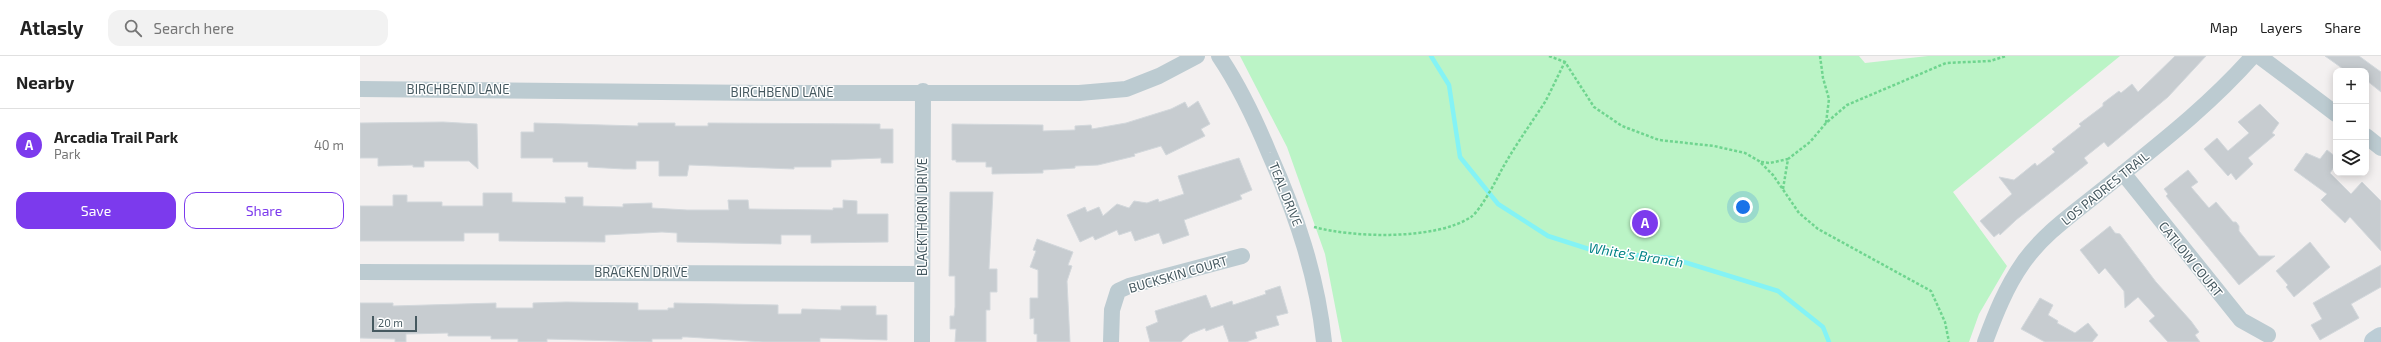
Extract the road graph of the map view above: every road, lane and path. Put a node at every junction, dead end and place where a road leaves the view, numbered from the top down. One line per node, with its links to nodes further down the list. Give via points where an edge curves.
1 (1197, 56): 10 (street, BIRCHBEND LANE, via 1159,76 1126,88 1079,92)
2 (1220, 56): 19 (street, TEAL DRIVE, via 1252,113)
3 (1549, 56): 8 (path)
4 (1820, 56): 12 (path, via 1829,99)
5 (2006, 56): 12 (path, via 1990,61 1946,63 1847,105)
6 (2253, 56): 17 (street, LOS PADRES TRAIL, via 2200,111)
7 (2259, 56): 11 (street)
8 (1565, 62): 16 (path, via 1594,107 1622,126 1659,140 1714,146 1745,153); 19 (path, via 1545,102 1472,216 1435,231 1380,235 1314,227)
9 (360, 89): 10 (street, BIRCHBEND LANE, via 766,93)
10 (923, 91): 22 (street, BLACKTHORN DRIVE)
11 (2333, 112)
12 (1826, 124): 15 (path, via 1810,142)
13 (2369, 138): 14 (street)
14 (2381, 148)
15 (1788, 159): 16 (path, via 1770,163); 18 (path)
16 (1759, 161): 18 (path)
17 (2123, 173): 23 (street, CATLOW COURT, via 2241,320); 29 (street, LOS PADRES TRAIL, via 2048,235 2024,262 1995,315)
18 (1783, 190): 28 (path, via 1799,213 1818,229 1931,291 1945,322)
19 (1300, 228): 27 (street, TEAL DRIVE, via 1310,262)
20 (1242, 256): 26 (street, BUCKSKIN COURT, via 1128,286 1118,291 1112,310)
21 (360, 272): 22 (street, BRACKEN DRIVE)
22 (922, 274): 25 (street, BLACKTHORN DRIVE)
23 (2268, 335)
24 (2381, 338): 30 (main road)
25 (922, 342)
26 (1111, 342)
27 (1324, 342)
28 (1949, 342)
29 (1985, 342)
30 (2375, 342)

